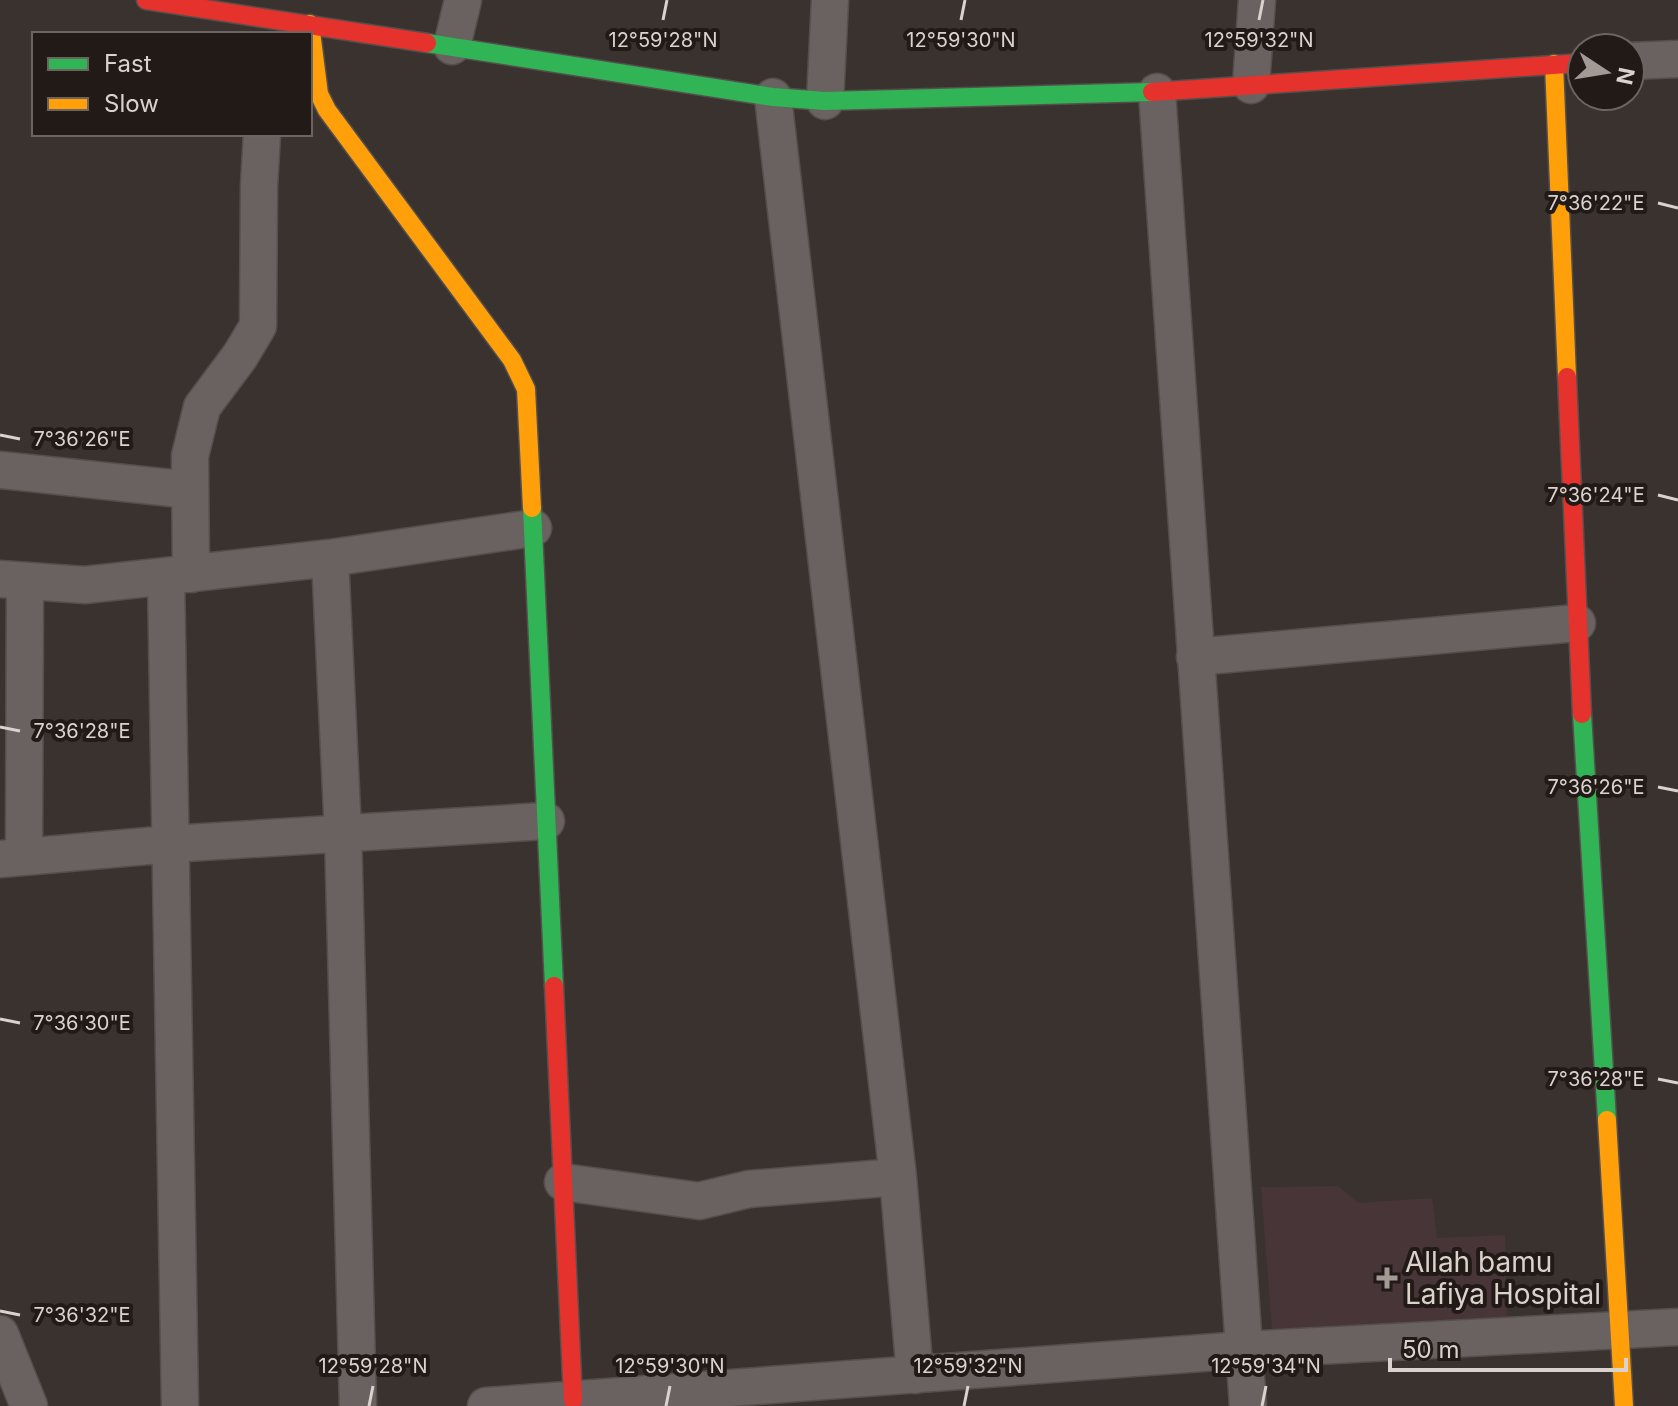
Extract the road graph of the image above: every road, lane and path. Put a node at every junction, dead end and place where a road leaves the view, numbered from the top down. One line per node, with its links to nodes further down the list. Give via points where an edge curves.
1 (146, 0): 6 (street)
2 (463, 0): 9 (street)
3 (830, 0): 17 (street)
4 (1257, 0): 14 (street)
5 (310, 24): 6 (street); 7 (street); 9 (street)
6 (268, 26)
7 (311, 32)
8 (312, 40): 21 (street, via 319,94 327,110 486,322 526,389)
9 (452, 46): 16 (street)
10 (1678, 59): 11 (street)
11 (1646, 60)
12 (1554, 64): 13 (street); 14 (street); 25 (street)
13 (1566, 64)
14 (1251, 85): 15 (street)
15 (1157, 92): 17 (street); 26 (street)
16 (773, 97): 17 (street); 31 (street)
17 (825, 101)
18 (262, 136): 20 (street, via 258,326 202,407 190,456)
19 (0, 470): 20 (street)
20 (190, 490): 23 (street)
21 (533, 528): 22 (street); 27 (street)
22 (330, 558): 23 (street); 28 (street)
23 (178, 576): 24 (street, via 85,585); 29 (street)
24 (12, 580): 30 (street)
25 (1577, 623): 26 (street); 34 (street)
26 (1195, 657): 36 (street)
27 (546, 821): 28 (street); 32 (street)
28 (343, 833): 29 (street); 43 (street)
29 (170, 844): 30 (street); 42 (street)
30 (12, 858)
31 (898, 1177): 32 (street, via 749,1189 699,1201); 37 (street)
32 (563, 1182): 39 (street)
33 (1678, 1327): 34 (street)
34 (1619, 1329): 36 (street); 46 (street)
35 (0, 1334): 41 (street)
36 (1243, 1350): 37 (street); 45 (street)
37 (915, 1375): 38 (street)
38 (870, 1392): 39 (street)
39 (573, 1400): 40 (street)
40 (528, 1404): 44 (street)
41 (29, 1406)
42 (180, 1406)
43 (358, 1406)
44 (486, 1406)
45 (1248, 1406)
46 (1624, 1406)

